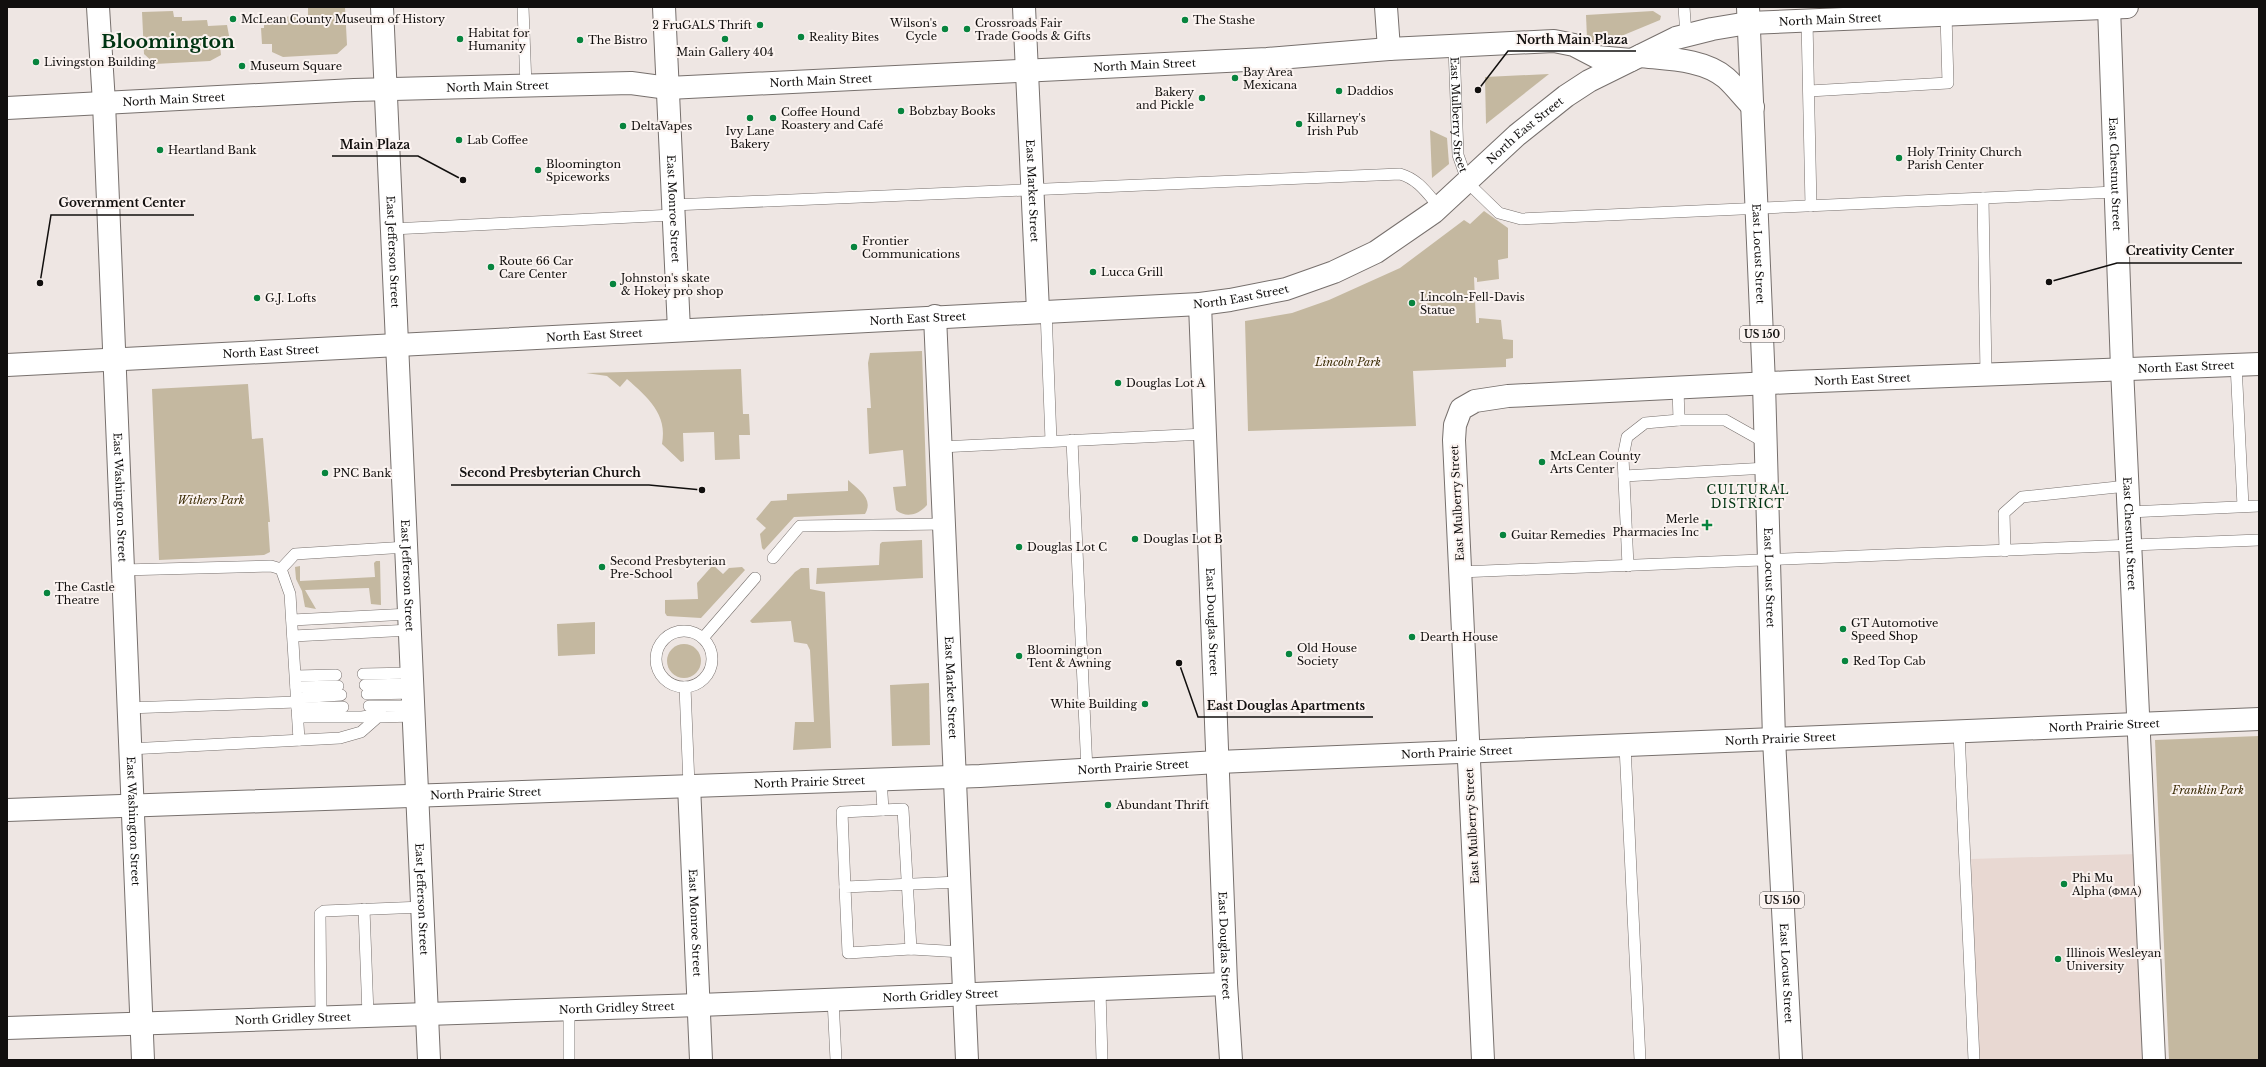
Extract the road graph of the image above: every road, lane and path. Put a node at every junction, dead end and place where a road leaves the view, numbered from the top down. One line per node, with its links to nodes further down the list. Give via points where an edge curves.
1 (98, 7): 21 (street, East Washington Street)
2 (382, 7): 19 (street, East Jefferson Street)
3 (523, 7): 17 (lane)
4 (664, 7): 18 (street, East Monroe Street)
5 (1024, 7): 16 (street, East Market Street)
6 (1386, 7): 14 (street)
7 (1684, 7): 12 (lane)
8 (2115, 7): 10 (street, North Main Street); 26 (street, East Chestnut Street)
9 (1748, 15): 11 (street, North Main Street); 12 (street, North East Street); 22 (street, East Locust Street / US 150)
10 (1946, 15): 11 (street, North Main Street); 20 (lane, via 1948,83)
11 (1807, 21): 20 (lane)
12 (1686, 35): 15 (street, North East Street)
13 (1454, 46): 14 (street, North Main Street); 15 (street, North Main Street, via 1565,42 1597,57); 24 (lane, East Mulberry Street, via 1458,155)
14 (1388, 49): 16 (street, North Main Street, via 1267,59)
15 (1636, 58): 22 (street, North Main Street, via 1691,63 1714,69 1726,78); 24 (street, North East Street, via 1566,96 1517,135)
16 (1027, 71): 18 (street, North Main Street); 25 (street, East Market Street)
17 (526, 86): 18 (street, North Main Street, via 631,83); 19 (street, North Main Street)
18 (668, 88): 31 (street, East Monroe Street)
19 (386, 90): 21 (street, North Main Street); 32 (street, East Jefferson Street)
20 (1809, 91): 28 (lane)
21 (104, 103): 23 (street, North Main Street); 38 (street, East Washington Street)
22 (1752, 107): 30 (street, East Locust Street / US 150)
23 (7, 108)
24 (1468, 183): 29 (street, North East Street); 30 (lane, via 1499,213 1521,219)
25 (1032, 190): 29 (lane, via 1400,174 1418,182); 31 (lane); 34 (street, East Market Street)
26 (2115, 192): 27 (lane); 42 (street, East Chestnut Street)
27 (1983, 198): 28 (lane); 43 (lane)
28 (1811, 206): 30 (lane)
29 (1439, 207): 33 (street, North East Street, via 1387,245 1334,272 1265,294)
30 (1757, 209): 44 (street, East Locust Street / US 150)
31 (673, 210): 32 (lane); 36 (street, East Monroe Street)
32 (392, 229): 37 (street, East Jefferson Street)
33 (1200, 304): 34 (street, North East Street); 48 (street, East Douglas Street)
34 (1042, 310): 35 (street, North East Street); 50 (lane)
35 (935, 316): 36 (street, North East Street); 52 (street, East Market Street)
36 (679, 330): 37 (street, North East Street)
37 (397, 345): 38 (street, North East Street); 62 (street, East Jefferson Street)
38 (113, 360): 41 (street, North East Street); 68 (street, East Washington Street)
39 (2236, 364): 40 (street, North East Street); 42 (street, North East Street); 56 (lane)
40 (2259, 364)
41 (7, 365)
42 (2122, 368): 43 (street, North East Street); 55 (street, East Chestnut Street)
43 (1986, 374): 44 (street, North East Street)
44 (1764, 384): 45 (street, North East Street); 51 (street, East Locust Street / US 150)
45 (1678, 388): 46 (street, North East Street, via 1497,397); 47 (lane)
46 (1467, 405): 69 (street, East Mulberry Street, via 1458,415 1454,432)
47 (1679, 420): 51 (lane, via 1725,420); 54 (lane, via 1645,423 1627,437 1623,456)
48 (1205, 434): 49 (lane); 90 (street, East Douglas Street)
49 (1072, 440): 50 (lane); 91 (lane)
50 (1051, 441): 52 (lane)
51 (1766, 443): 53 (street, East Locust Street / US 150)
52 (940, 447): 59 (street, East Market Street)
53 (1767, 468): 54 (lane); 65 (street, East Locust Street / US 150)
54 (1624, 476): 66 (lane)
55 (2127, 486): 58 (street, East Chestnut Street); 63 (lane, via 2022,497 2004,513)
56 (2243, 506): 57 (lane); 58 (lane)
57 (2259, 506)
58 (2128, 512): 61 (street, East Chestnut Street)
59 (944, 524): 64 (lane, via 800,526); 92 (street, East Market Street)
60 (2259, 540): 61 (lane)
61 (2130, 546): 63 (lane); 83 (street, East Chestnut Street)
62 (407, 547): 67 (lane, via 295,554); 72 (street, East Jefferson Street)
63 (2005, 551): 65 (lane)
64 (773, 558)
65 (1770, 561): 66 (lane); 85 (street, East Locust Street / US 150)
66 (1628, 566): 69 (lane)
67 (282, 569): 68 (lane, via 271,566); 71 (lane, via 290,594)
68 (122, 570): 81 (street, East Washington Street)
69 (1460, 572): 89 (street, East Mulberry Street)
70 (755, 578): 74 (lane)
71 (292, 620): 72 (lane); 73 (lane)
72 (410, 622): 73 (lane); 77 (street, East Jefferson Street)
73 (293, 636): 75 (lane)
74 (703, 638): 76 (lane, via 711,650 710,668 700,683); 76 (lane, via 691,632 673,633 665,638 656,654 658,668 665,680 673,685)
75 (296, 681): 78 (lane); 78 (lane, via 339,685)
76 (685, 687): 94 (lane)
77 (414, 697): 77 (lane, via 365,685); 78 (lane, via 376,714 362,717); 79 (lane); 86 (lane, via 378,717 361,732 340,738); 95 (street, East Jefferson Street)
78 (297, 706): 80 (lane); 81 (lane); 86 (lane)
79 (369, 706)
80 (343, 707)
81 (127, 708): 88 (street, East Washington Street)
82 (2259, 720): 83 (street, North Prairie Street)
83 (2139, 725): 84 (street, North Prairie Street); 129 (street, East Chestnut Street)
84 (1959, 732): 85 (street, North Prairie Street); 128 (lane)
85 (1774, 739): 87 (street, North Prairie Street); 127 (street, East Locust Street / US 150)
86 (299, 740): 88 (lane)
87 (1625, 746): 89 (street, North Prairie Street); 126 (lane)
88 (129, 749): 96 (street, East Washington Street)
89 (1468, 753): 90 (street, North Prairie Street); 125 (street, East Mulberry Street)
90 (1218, 762): 91 (street, North Prairie Street); 106 (street, East Douglas Street)
91 (1087, 771): 92 (street, North Prairie Street)
92 (955, 776): 93 (street, North Prairie Street); 99 (street, East Market Street)
93 (881, 778): 94 (street, North Prairie Street); 98 (lane)
94 (689, 785): 95 (street, North Prairie Street); 110 (street, East Monroe Street)
95 (418, 796): 96 (street, North Prairie Street); 102 (street, East Jefferson Street)
96 (133, 805): 97 (street, North Prairie Street); 115 (street, East Washington Street)
97 (7, 810)
98 (883, 810): 100 (lane, via 903,809); 101 (lane, via 842,812)
99 (959, 882): 100 (lane); 105 (street, East Market Street)
100 (907, 884): 101 (lane); 104 (lane)
101 (845, 887): 104 (lane, via 848,953)
102 (423, 907): 103 (lane); 112 (street, East Jefferson Street)
103 (364, 909): 113 (lane); 114 (lane, via 324,911 320,914)
104 (911, 949): 105 (lane)
105 (962, 952): 108 (street, East Market Street)
106 (1226, 984): 107 (street, North Gridley Street); 124 (street, East Douglas Street)
107 (1100, 990): 108 (street, North Gridley Street); 123 (lane)
108 (964, 993): 109 (street, North Gridley Street); 122 (street, East Market Street)
109 (833, 999): 110 (street, North Gridley Street); 121 (lane)
110 (698, 1005): 111 (street, North Gridley Street); 120 (street, East Monroe Street)
111 (569, 1009): 112 (street, North Gridley Street); 119 (lane)
112 (427, 1013): 113 (street, North Gridley Street); 118 (street, East Jefferson Street)
113 (368, 1015): 114 (street, North Gridley Street)
114 (321, 1016): 115 (street, North Gridley Street)
115 (141, 1024): 116 (street, North Gridley Street); 117 (street, East Washington Street)
116 (7, 1028)
117 (143, 1060)
118 (429, 1060)
119 (569, 1060)
120 (702, 1060)
121 (836, 1060)
122 (967, 1060)
123 (1102, 1060)
124 (1231, 1060)
125 (1483, 1060)
126 (1640, 1060)
127 (1791, 1060)
128 (1974, 1060)
129 (2154, 1060)

